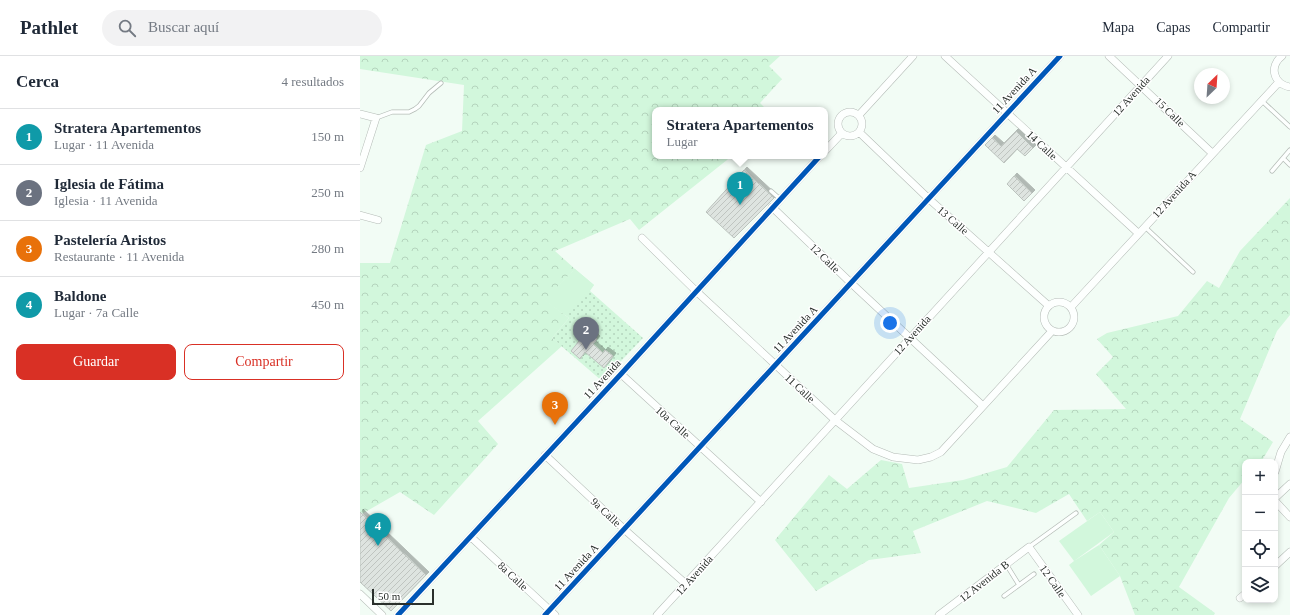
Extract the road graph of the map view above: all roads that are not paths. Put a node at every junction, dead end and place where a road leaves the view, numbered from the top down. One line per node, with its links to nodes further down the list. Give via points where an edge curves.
1 (913, 56): 14 (street)
2 (945, 56): 12 (street, 14 Calle)
3 (1060, 56): 12 (street, 11 Avenida A)
4 (1109, 56): 9 (street, 15 Calle)
5 (1168, 56): 9 (street, 12 Avenida)
6 (1278, 57): 7 (street, via 1274,73)
7 (1279, 82): 10 (street); 11 (street, 12 Avenida A)
8 (441, 83): 15 (lane, via 428,93 415,109 409,112 392,112)
9 (1141, 85): 21 (street, 15 Calle); 25 (street, 12 Avenida)
10 (1290, 87)
11 (1262, 101): 16 (lane); 21 (street, 12 Avenida A)
12 (1007, 113): 25 (street, 14 Calle); 30 (street, 11 Avenida A)
13 (360, 114): 15 (street)
14 (859, 115): 17 (street, via 862,122); 18 (street, via 852,112 841,115 838,126)
15 (376, 118): 26 (street)
16 (1290, 127)
17 (859, 132): 18 (street, via 849,136); 30 (street, 13 Calle)
18 (842, 133): 19 (street)
19 (828, 148)
20 (1290, 150): 22 (lane)
21 (1212, 153): 34 (street, 12 Avenida A)
22 (1283, 158): 24 (lane); 27 (lane)
23 (817, 159): 29 (street, 11 Avenida)
24 (1290, 165)
25 (1066, 167): 35 (street, 14 Calle); 37 (street, 12 Avenida)
26 (360, 168)
27 (1272, 171)
28 (772, 191): 29 (lane)
29 (780, 199): 31 (street, 11 Avenida)
30 (929, 199): 37 (street, 13 Calle); 39 (street, 11 Avenida A)
31 (772, 207): 39 (street, 12 Calle); 40 (street, 11 Avenida)
32 (360, 215): 33 (street)
33 (378, 220)
34 (1144, 226): 35 (street, 12 Avenida A); 38 (lane)
35 (1138, 233): 42 (street, 12 Avenida A)
36 (642, 238): 40 (street, 11 Calle)
37 (989, 251): 41 (street, 13 Calle); 44 (street, 12 Avenida)
38 (1193, 272)
39 (851, 283): 44 (street, 12 Calle); 45 (street, 11 Avenida A)
40 (696, 291): 45 (street, 11 Calle); 46 (street, 11 Avenida)
41 (1049, 306): 42 (street, via 1054,302 1061,302); 43 (street, via 1044,319 1048,328)
42 (1071, 307): 43 (street, via 1073,325 1061,332)
43 (1052, 330): 47 (street)
44 (910, 338): 47 (street, 12 Calle); 48 (street, 12 Avenida)
45 (775, 365): 48 (street, 11 Calle); 50 (street, 11 Avenida A)
46 (621, 374): 50 (street, 10a Calle); 51 (street, 11 Avenida)
47 (983, 406): 48 (street, 11 Calle, via 941,452 918,460 893,457 872,448)
48 (835, 420): 55 (street, 12 Avenida)
49 (1290, 437): 52 (street)
50 (700, 446): 55 (street, 10a Calle); 59 (street, 11 Avenida A)
51 (545, 455): 59 (street, 9a Calle); 60 (street, 11 Avenida)
52 (1278, 462)
53 (1290, 484): 54 (street)
54 (1278, 495)
55 (761, 502): 66 (street, 12 Avenida)
56 (1278, 504): 58 (street)
57 (1076, 513): 61 (lane)
58 (1290, 517)
59 (625, 530): 66 (street, 9a Calle); 70 (street, 11 Avenida A)
60 (471, 537): 70 (street, 8a Calle); 73 (street, 11 Avenida)
61 (1028, 547): 64 (street, 12 Avenida B); 75 (street, 12 Calle)
62 (1290, 552): 63 (street)
63 (1278, 563)
64 (1006, 564): 67 (lane); 71 (street, 12 Avenida B)
65 (1034, 574): 67 (lane)
66 (686, 584): 74 (street, 12 Avenida)
67 (1019, 585): 69 (lane)
68 (360, 594): 72 (street)
69 (1004, 596)
70 (550, 613)
71 (944, 614)
72 (382, 615)
73 (398, 615)
74 (657, 615)
75 (1078, 615)

